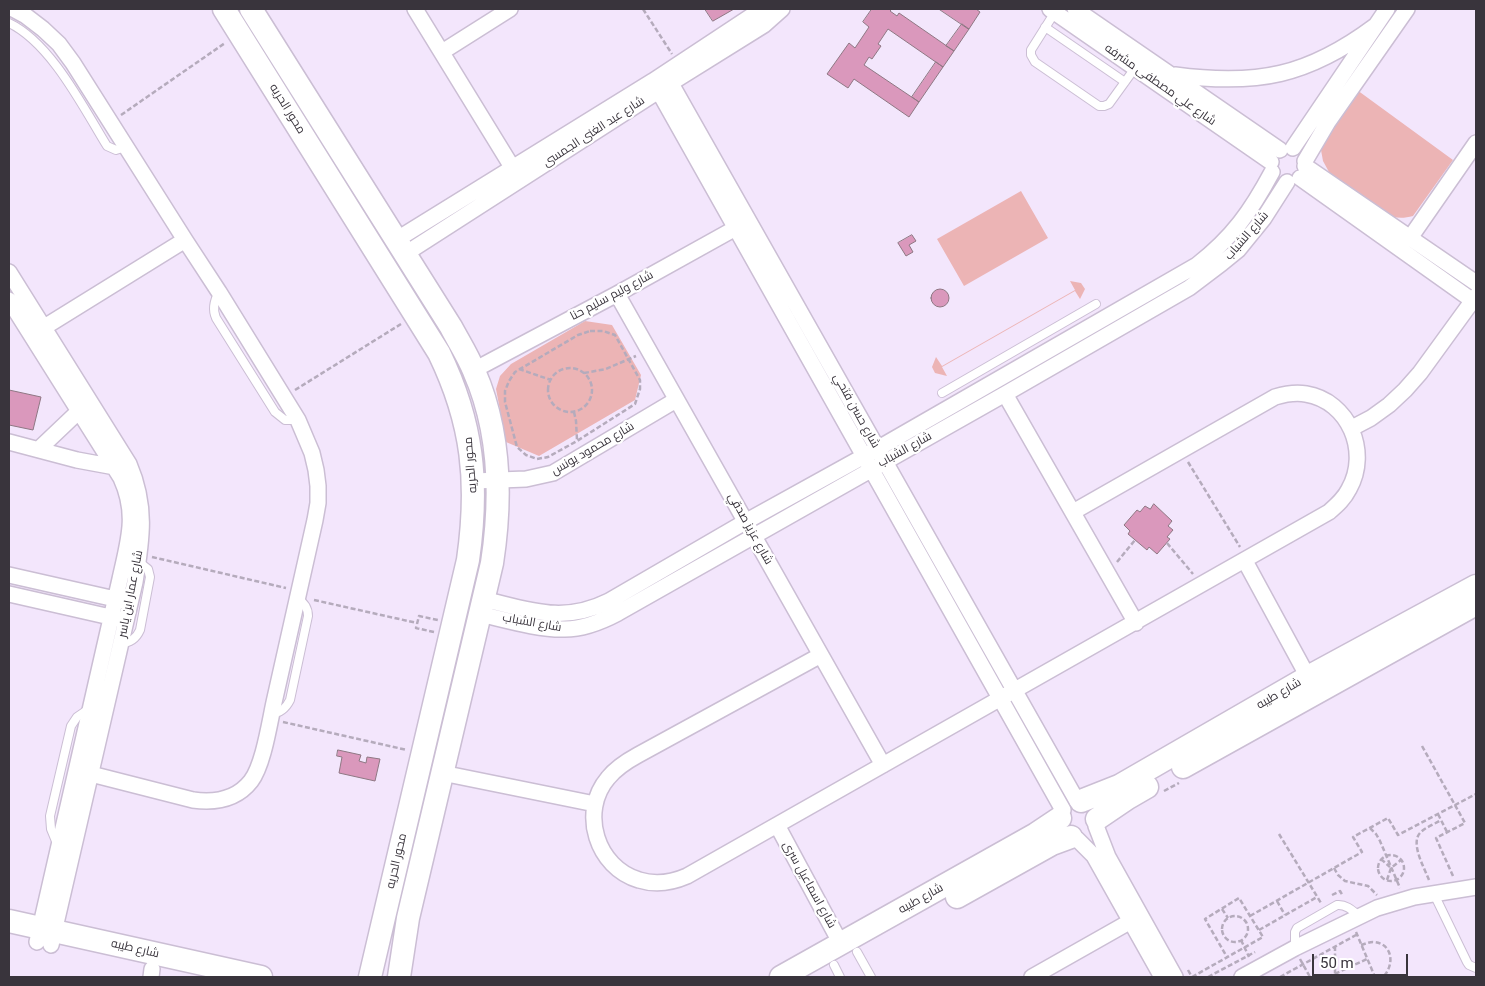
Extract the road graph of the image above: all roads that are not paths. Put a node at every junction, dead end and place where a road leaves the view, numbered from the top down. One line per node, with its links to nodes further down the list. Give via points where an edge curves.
1 (13, 9): 21 (street, via 59,44)
2 (224, 9): 49 (main road, محور الحريه, via 439,353 460,401 472,452)
3 (251, 9): 29 (main road, محور الحريه)
4 (415, 9): 15 (street)
5 (510, 9): 15 (street)
6 (762, 9): 18 (street, شارع عبد الغنى الجمسى, via 678,64)
7 (782, 9): 18 (street, شارع عبد الغنى الجمسى, via 764,25)
8 (1075, 9): 17 (street, شارع علي مصطفى مشرفه)
9 (1387, 9): 13 (street)
10 (1407, 9): 25 (street, شارع الشباب, via 1320,135)
11 (1052, 11): 14 (lane); 16 (street, شارع علي مصطفى مشرفه)
12 (9, 23): 21 (lane, via 39,44 48,55 107,146 116,150)
13 (1375, 26): 17 (street, via 1333,53 1279,74 1236,79); 22 (street)
14 (1045, 27): 19 (lane); 19 (lane, via 1031,50 1032,59 1094,103 1099,106 1109,104)
15 (442, 52): 23 (street)
16 (1135, 68): 19 (lane); 24 (street, شارع علي مصطفى مشرفه)
17 (1172, 75): 22 (street, شارع علي مصطفى مشرفه)
18 (662, 82): 23 (street, شارع عبد الغنى الجمسى); 26 (street, شارع حسن فتحي); 29 (street, شارع عبد الغنى الجمسى)
19 (1126, 82)
20 (1476, 143): 27 (street)
21 (126, 147): 28 (street)
22 (1286, 149): 24 (street, via 1274,155); 25 (street, via 1300,153)
23 (512, 167): 29 (street, شارع عبد الغنى الجمسى)
24 (1271, 167): 25 (street, via 1278,179); 47 (street, شارع الشباب, via 1240,224 1197,266)
25 (1299, 172): 27 (street); 35 (street); 40 (street, شارع الشباب, via 1252,234 1206,276)
26 (742, 224): 33 (street, شارع وليم سليم حنا); 47 (street, شارع حسن فتحي)
27 (1410, 238): 31 (street)
28 (185, 240): 32 (street); 37 (street)
29 (400, 247): 38 (main road, محور الحريه)
30 (9, 272): 37 (street, شارع عمار ابن ياسر)
31 (1476, 283)
32 (219, 292): 43 (street); 43 (lane, via 214,302 216,318 275,412 285,420)
33 (617, 294): 38 (street, شارع وليم سليم حنا); 41 (street, شارع عزيز صدقي)
34 (9, 300): 42 (street, شارع عمار ابن ياسر)
35 (1475, 300): 44 (street, via 1405,390 1371,418)
36 (1096, 304): 39 (lane)
37 (43, 328): 54 (street, شارع عمار ابن ياسر, via 129,464 141,501)
38 (474, 370): 50 (main road, محور الحريه, via 492,426)
39 (942, 393)
40 (1005, 394): 47 (street, شارع الشباب); 51 (street)
41 (676, 400): 50 (street, شارع محمود يونس, via 553,473); 52 (street, شارع عزيز صدقي)
42 (79, 412): 46 (street); 48 (street, شارع عمار ابن ياسر)
43 (298, 420): 71 (street, via 312,453 318,503 271,717 259,764 251,781 231,797 206,802)
44 (1352, 428): 51 (street, via 1343,415 1319,398 1290,393 1275,396); 55 (street, via 1358,459 1356,474 1341,502 1316,521)
45 (9, 442): 46 (street)
46 (39, 449): 48 (street)
47 (874, 459): 52 (street, شارع الشباب); 53 (street, شارع الشباب); 67 (street, شارع حسن فتحي); 68 (street, شارع حسن فتحي)
48 (115, 467): 59 (street, شارع عمار ابن ياسر, via 126,489 131,514)
49 (474, 481): 50 (street, شارع محمود يونس); 91 (main road, محور الحريه, via 471,541 464,578)
50 (498, 481): 61 (main road, محور الحريه, via 494,544)
51 (1073, 512): 63 (street)
52 (745, 522): 53 (street, شارع عزيز صدقي); 61 (street, شارع الشباب, via 588,610 553,614)
53 (753, 536): 61 (street, شارع الشباب, via 592,625 552,629); 65 (street, شارع عزيز صدقي)
54 (139, 558): 59 (street, شارع عمار ابن ياسر); 64 (lane, via 150,577 140,630 130,641)
55 (1246, 560): 63 (street); 66 (street)
56 (9, 575): 59 (street)
57 (1476, 586): 66 (main road, شارع طيبه)
58 (9, 594): 62 (street)
59 (123, 601): 62 (street, شارع عمار ابن ياسر)
60 (1476, 604): 74 (main road, شارع طيبه, via 1128,798)
61 (482, 606): 70 (main road, محور الحريه)
62 (119, 619): 64 (street, شارع عمار ابن ياسر); 82 (street, شارع عمار ابن ياسر, via 90,708 59,846)
63 (1136, 623): 67 (street)
64 (121, 643): 71 (street, شارع عمار ابن ياسر)
65 (820, 655): 69 (street, شارع عزيز صدقي); 72 (street, via 627,761 606,779)
66 (1308, 677): 73 (main road, شارع طيبه, via 1119,786)
67 (1015, 690): 68 (street); 73 (street, شارع حسن فتحي)
68 (1000, 698): 69 (street); 73 (street, شارع حسن فتحي)
69 (883, 765): 75 (street)
70 (442, 773): 72 (street); 92 (main road, محور الحريه, via 406,927)
71 (91, 774): 82 (street, شارع عمار ابن ياسر)
72 (595, 804): 75 (street, via 595,833 608,860 628,876 651,883 676,881 687,876)
73 (1072, 818): 74 (main road, شارع طيبه, via 1088,836); 80 (street); 83 (main road, شارع طيبه, via 1043,849)
74 (1097, 823): 88 (street, via 1108,857)
75 (776, 825): 83 (street, شارع اسماعيل سرى)
76 (1432, 889): 77 (street); 78 (street); 85 (lane, via 1467,962)
77 (1475, 891)
78 (1355, 918): 84 (street); 84 (lane, via 1346,906 1340,904 1296,928)
79 (9, 921): 82 (main road, شارع طيبه)
80 (1131, 922): 96 (street); 97 (street)
81 (9, 936): 82 (main road, شارع طيبه)
82 (46, 937): 87 (main road, شارع طيبه); 90 (main road, شارع طيبه)
83 (849, 948): 86 (main road, شارع طيبه); 93 (main road, شارع طيبه); 95 (lane)
84 (1295, 948): 98 (street)
85 (1476, 968)
86 (837, 971): 94 (main road, شارع طيبه)
87 (151, 973): 89 (main road, شارع طيبه)
88 (1181, 973)
89 (191, 977)
90 (261, 977)
91 (370, 977)
92 (399, 977)
93 (781, 977)
94 (812, 977)
95 (870, 977)
96 (1035, 977)
97 (1162, 977)
98 (1242, 977)

